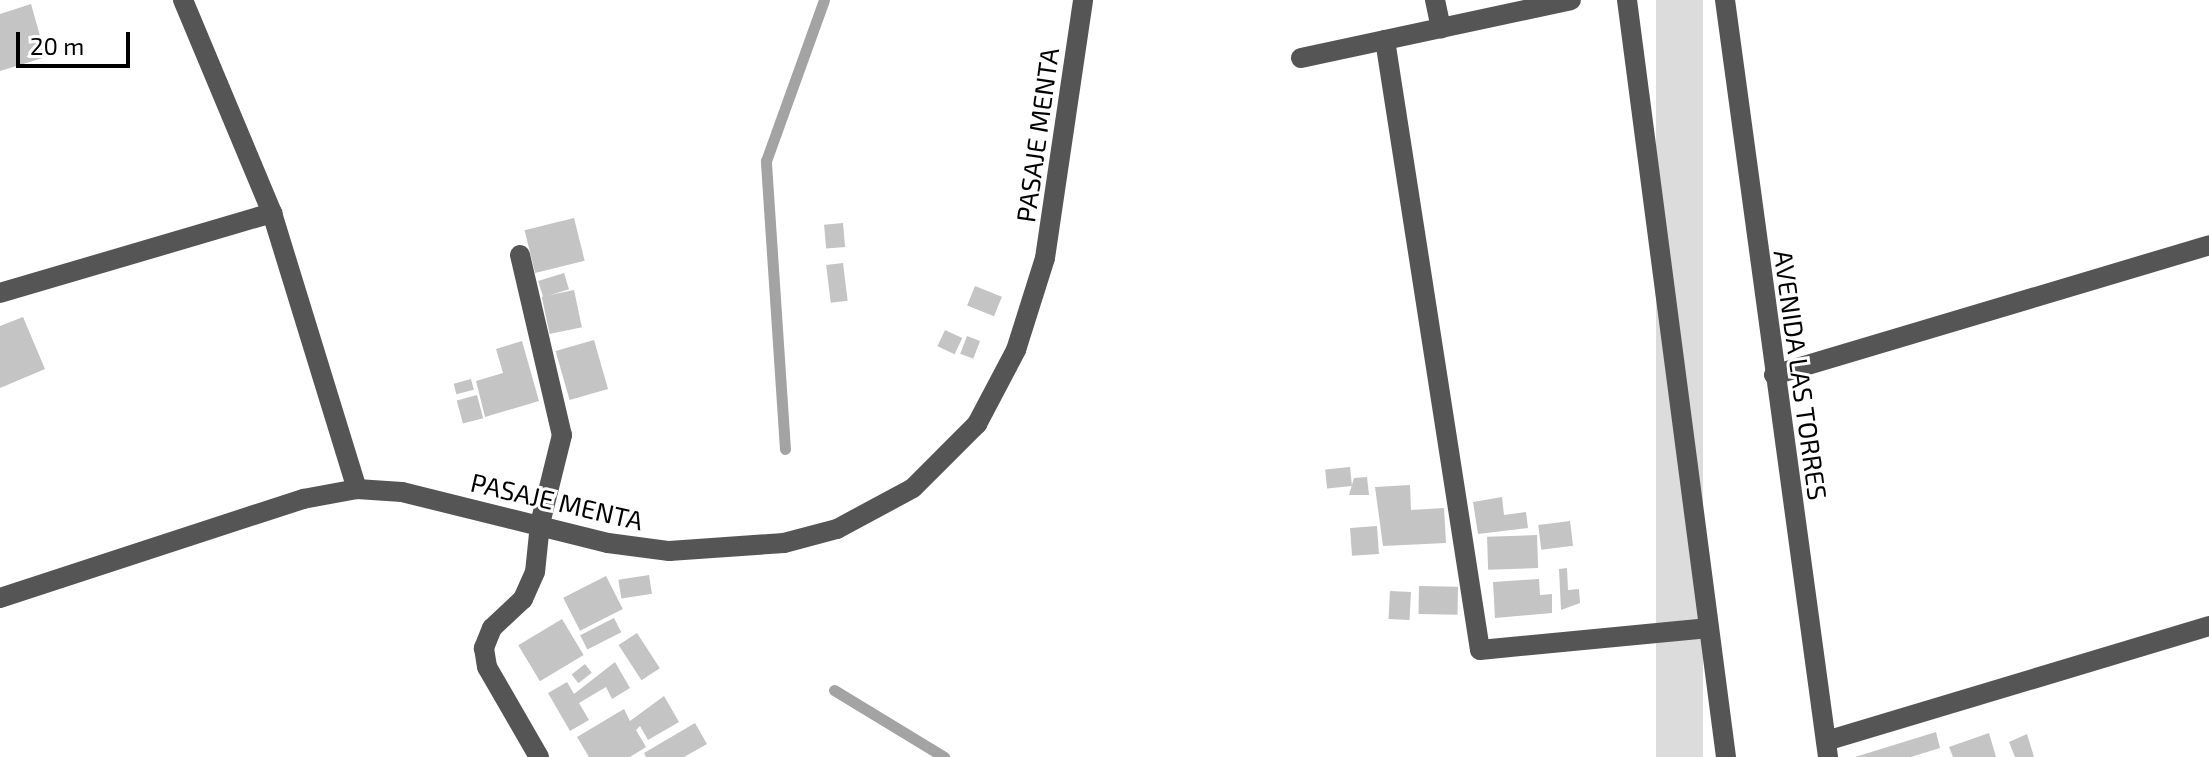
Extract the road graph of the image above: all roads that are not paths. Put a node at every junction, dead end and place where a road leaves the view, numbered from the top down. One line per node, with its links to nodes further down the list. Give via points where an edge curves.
1 (183, 0): 10 (street)
2 (1083, 0): 16 (street, PASAJE MENTA, via 1045,258 1016,350 977,424 913,488 837,529 736,549 669,551)
3 (1435, 0): 7 (street)
4 (1571, 0): 7 (street)
5 (1627, 0): 18 (street)
6 (1725, 0): 14 (street, AVENIDA LAS TORRES)
7 (1441, 28): 8 (street)
8 (1385, 40): 9 (street); 18 (street, via 1480,650)
9 (1301, 58)
10 (272, 213): 13 (street); 15 (street)
11 (2209, 245): 14 (street)
12 (520, 255): 16 (street, via 562,435)
13 (0, 293)
14 (1774, 375): 20 (street, AVENIDA LAS TORRES)
15 (357, 489): 16 (street, PASAJE MENTA, via 402,492); 17 (street, PASAJE MENTA, via 303,499)
16 (540, 524): 21 (street, via 535,572 523,599 492,628 484,648 487,667)
17 (0, 598)
18 (1709, 628): 22 (street)
19 (2208, 630): 20 (street)
20 (1827, 749)
21 (539, 757)
22 (1726, 757)

